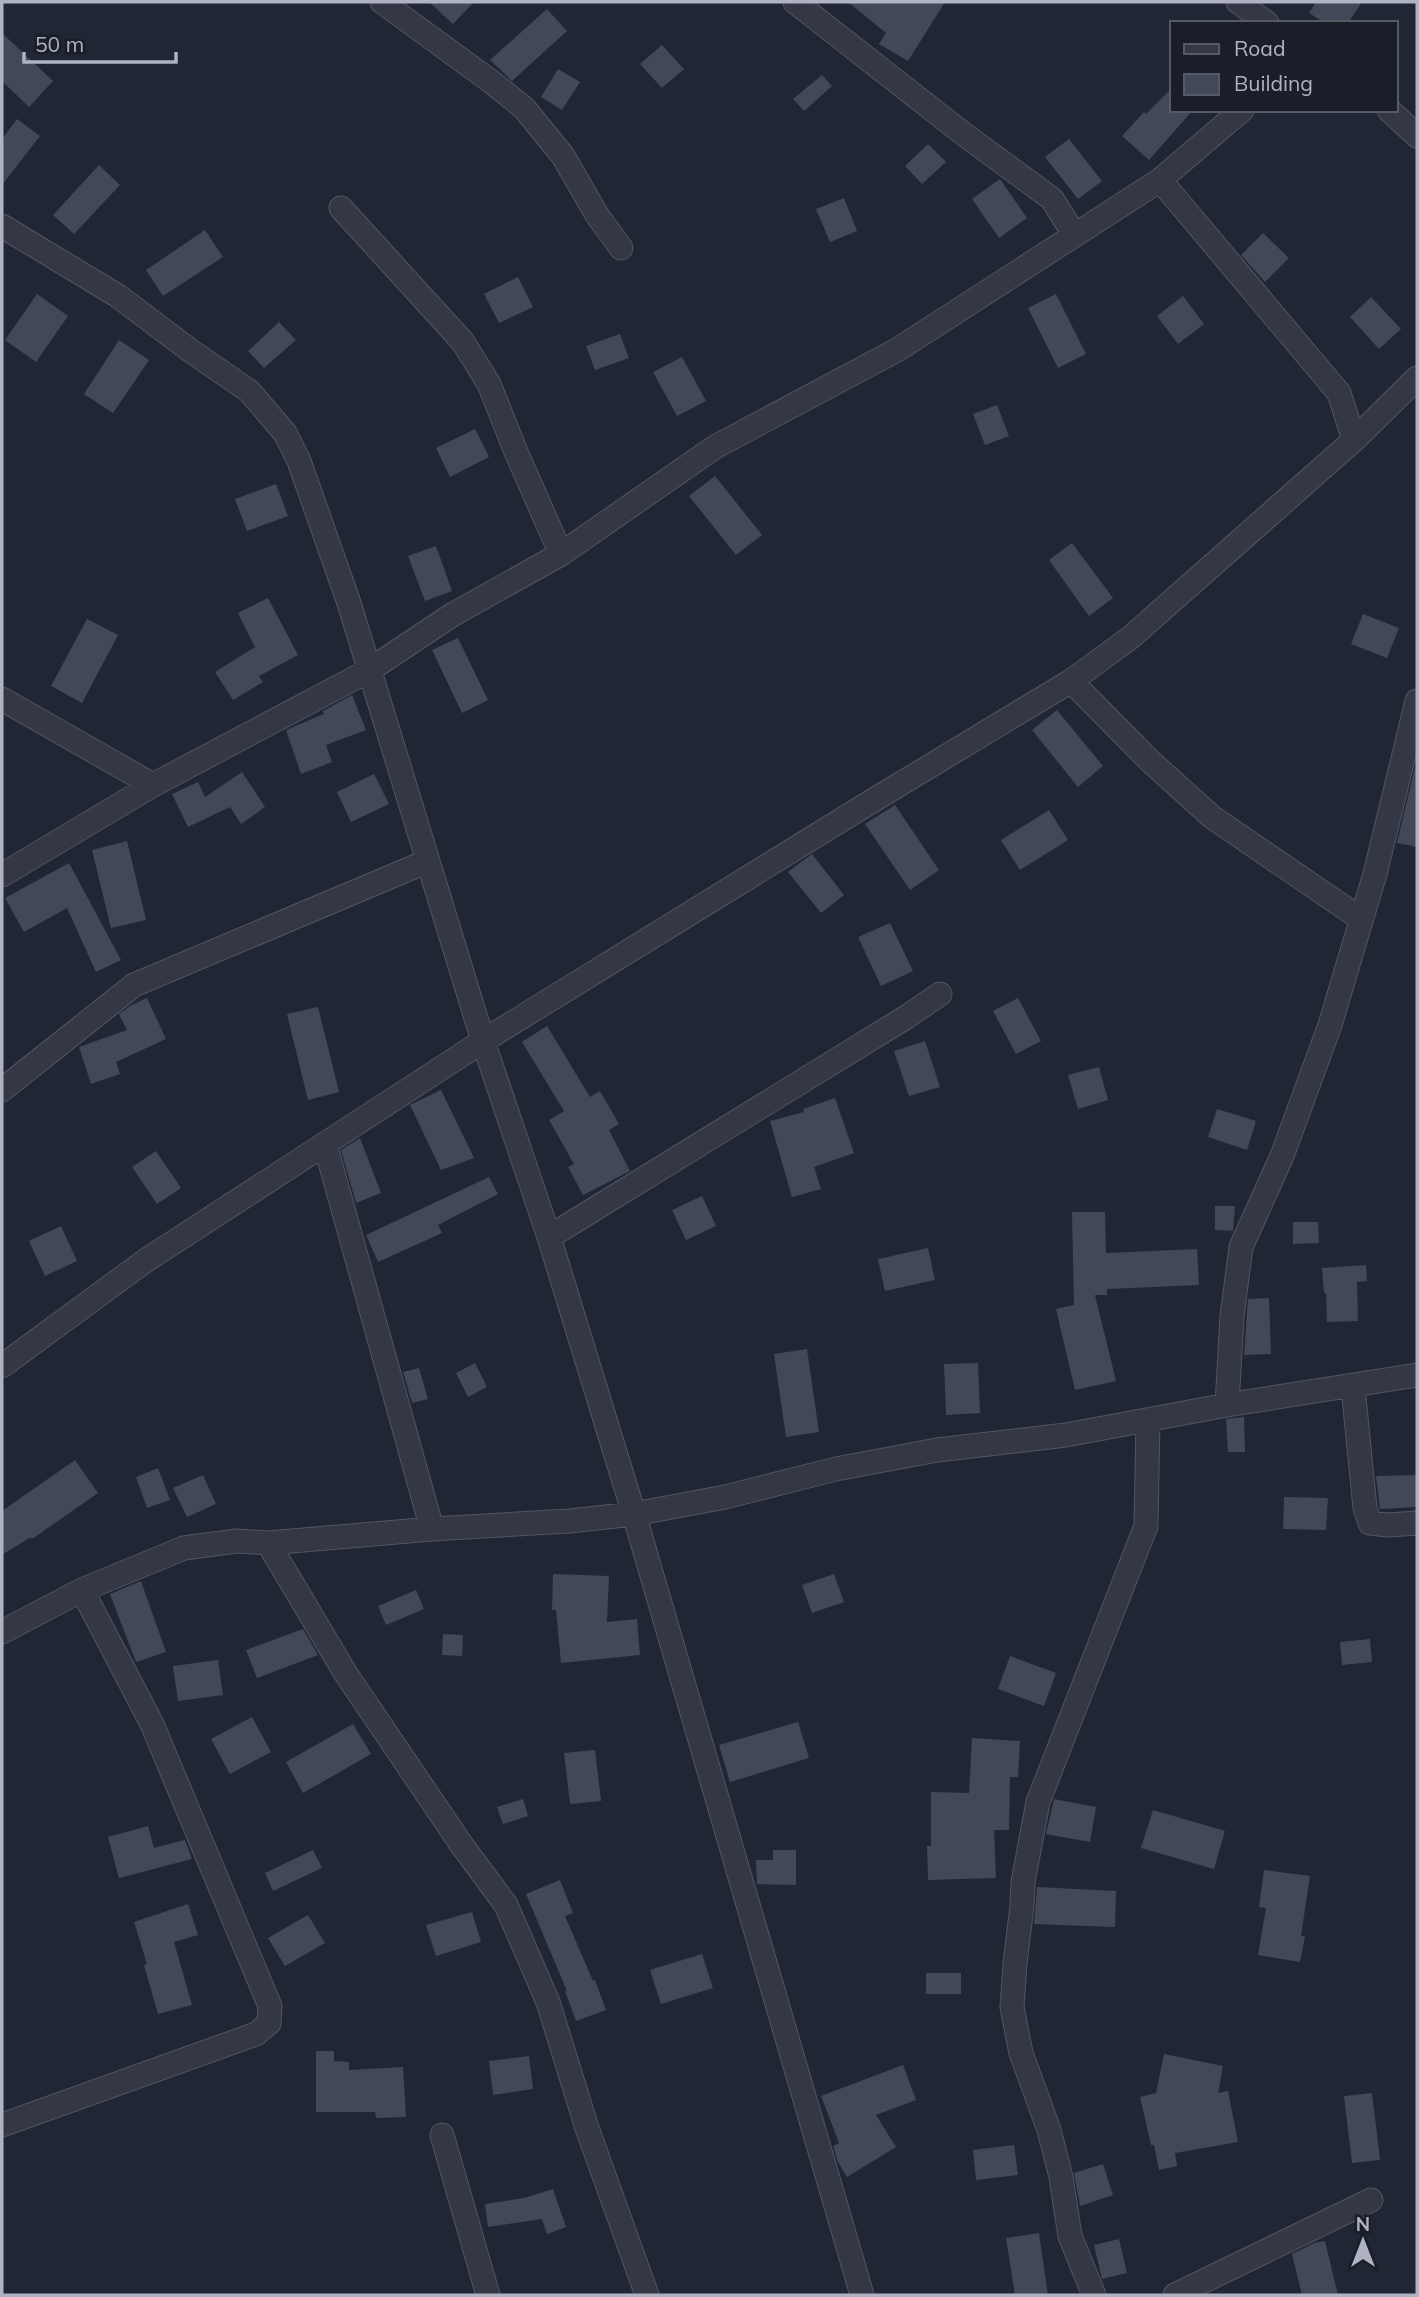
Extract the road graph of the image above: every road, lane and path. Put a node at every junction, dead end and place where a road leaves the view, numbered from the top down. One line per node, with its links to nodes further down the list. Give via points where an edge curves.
1 (382, 2): 12 (street, via 524,108 564,156)
2 (795, 2): 11 (street, via 1052,199)
3 (1238, 2): 4 (street)
4 (1264, 21)
5 (1240, 112): 8 (street)
6 (1392, 112): 7 (street)
7 (1417, 136)
8 (1160, 180): 11 (street); 14 (street, via 1339,393)
9 (341, 208): 15 (street, via 463,342 489,384)
10 (2, 226): 16 (street, via 118,296 249,391 285,433 299,461)
11 (1074, 234): 15 (street, via 897,349 715,447)
12 (621, 248)
13 (1417, 378): 14 (street)
14 (1354, 440): 17 (street, via 1130,638)
15 (561, 554): 16 (street, via 452,615)
16 (368, 671): 20 (street); 21 (street)
17 (1071, 681): 23 (street, via 1212,817); 25 (street)
18 (2, 699): 20 (street)
19 (1417, 701): 23 (street)
20 (153, 785): 22 (street)
21 (428, 861): 25 (street); 26 (street, via 134,985)
22 (2, 875)
23 (1361, 919): 32 (street, via 1282,1156 1241,1247)
24 (940, 994): 28 (street)
25 (483, 1041): 27 (street); 28 (street)
26 (2, 1090)
27 (325, 1144): 29 (street, via 145,1261); 36 (street)
28 (549, 1237): 34 (street)
29 (2, 1366)
30 (1417, 1375): 31 (street)
31 (1353, 1387): 32 (street); 35 (street, via 1370,1523)
32 (1227, 1405): 33 (street)
33 (1148, 1420): 34 (street, via 937,1450); 46 (street, via 1146,1527 1038,1802 1023,1882 1012,2007 1021,2053 1061,2177 1070,2236)
34 (634, 1514): 36 (street); 45 (street)
35 (1417, 1523)
36 (432, 1529): 37 (street)
37 (268, 1543): 38 (street, via 237,1541 184,1548); 44 (street, via 346,1674 506,1905 548,2001 587,2128)
38 (82, 1590): 39 (street); 40 (street, via 152,1724 270,2006 269,2023 256,2034)
39 (2, 1632)
40 (2, 2125)
41 (442, 2135): 43 (street)
42 (1371, 2200): 47 (street)
43 (488, 2295)
44 (647, 2295)
45 (862, 2295)
46 (1094, 2295)
47 (1175, 2295)

